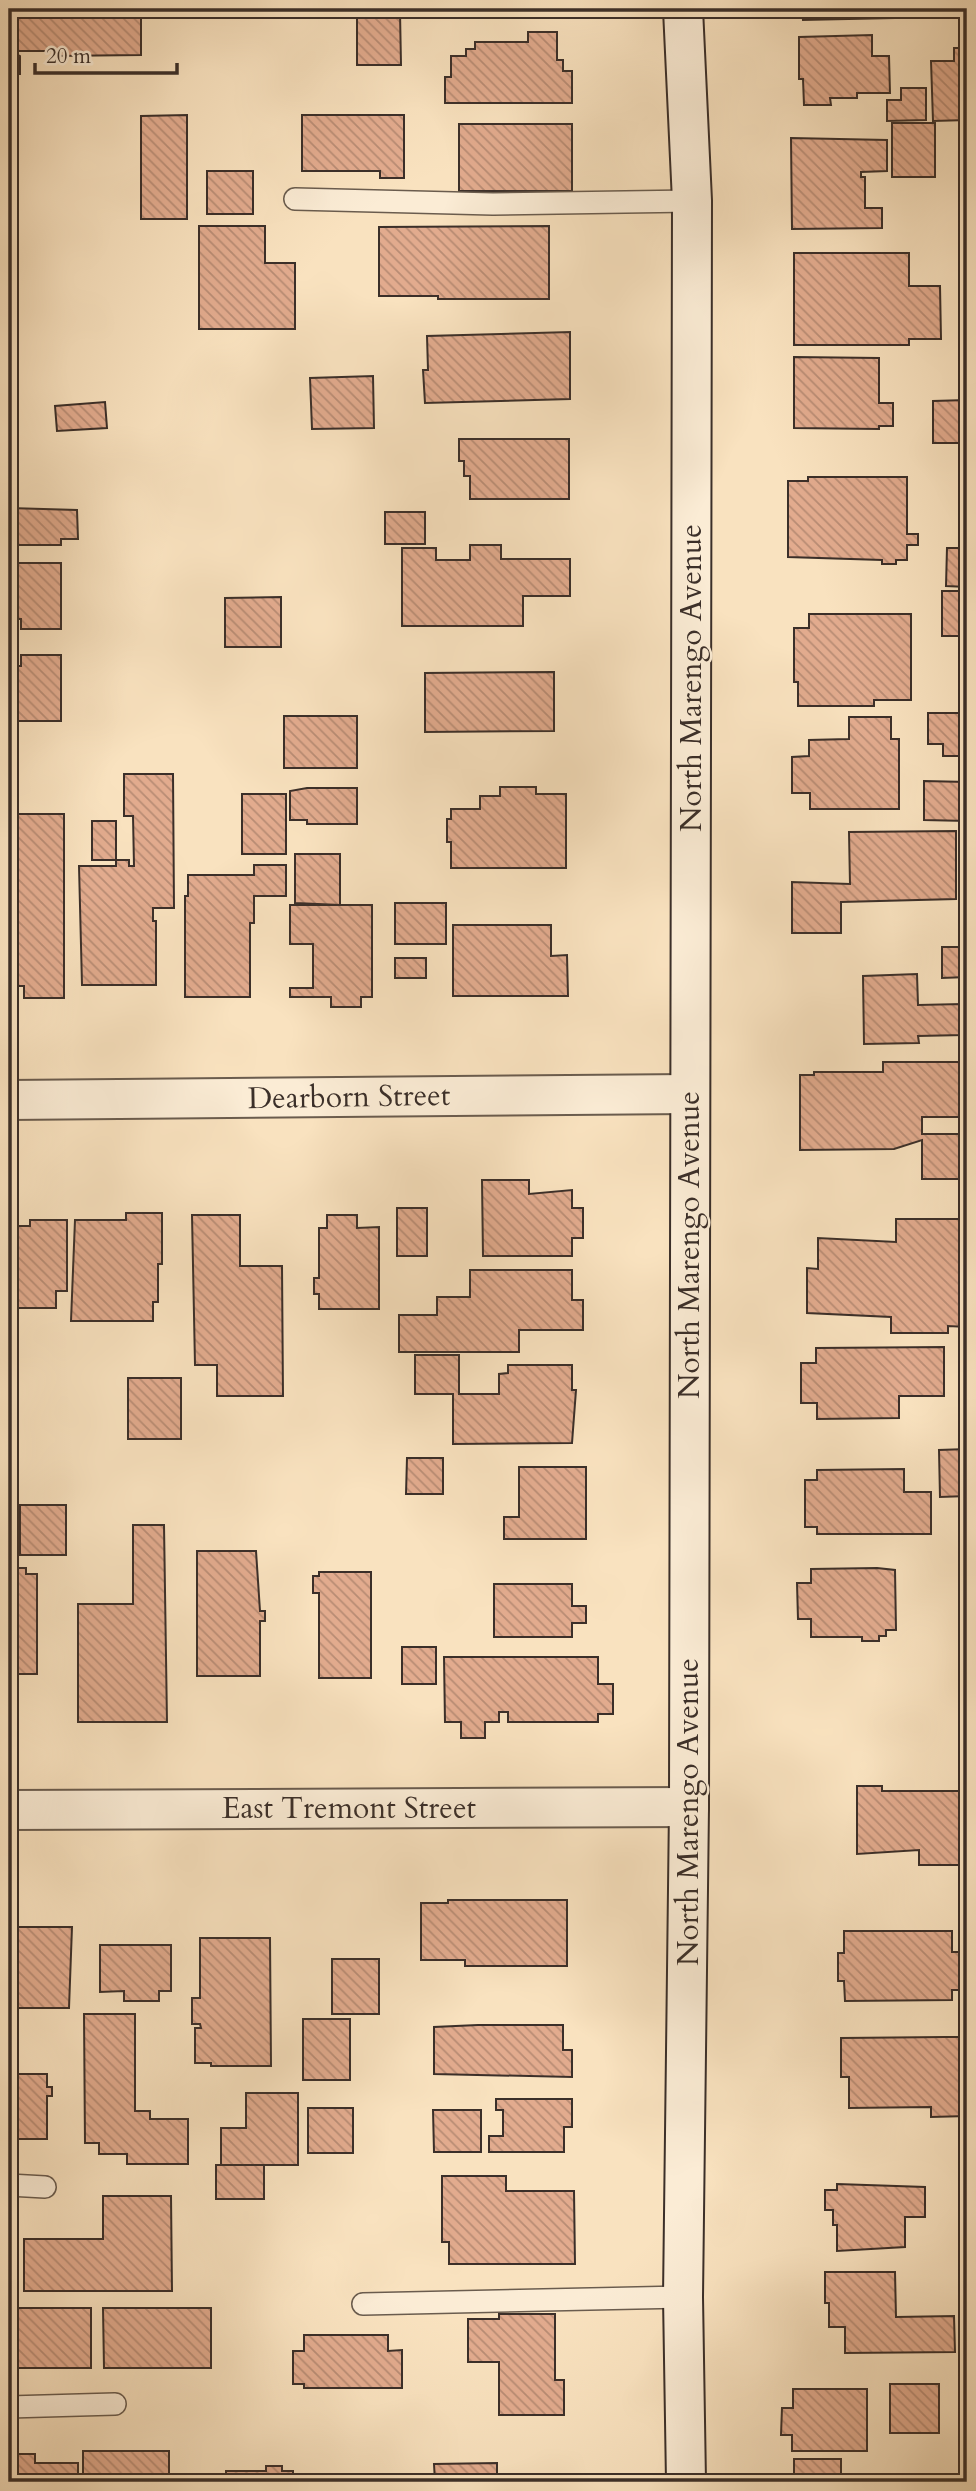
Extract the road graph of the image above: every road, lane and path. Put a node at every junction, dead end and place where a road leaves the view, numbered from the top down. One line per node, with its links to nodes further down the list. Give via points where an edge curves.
1 (683, 9): 3 (street, North Marengo Avenue)
2 (295, 199): 3 (lane, via 493,204)
3 (692, 201): 4 (street, North Marengo Avenue)
4 (689, 1094): 5 (street, Dearborn Street); 6 (street, North Marengo Avenue)
5 (9, 1100)
6 (689, 1807): 7 (street, East Tremont Street); 10 (street, North Marengo Avenue)
7 (9, 1810)
8 (9, 2185): 9 (lane)
9 (45, 2188)
10 (682, 2297): 11 (lane); 14 (street, North Marengo Avenue)
11 (363, 2304)
12 (115, 2404): 13 (lane)
13 (9, 2407)
14 (686, 2482)

